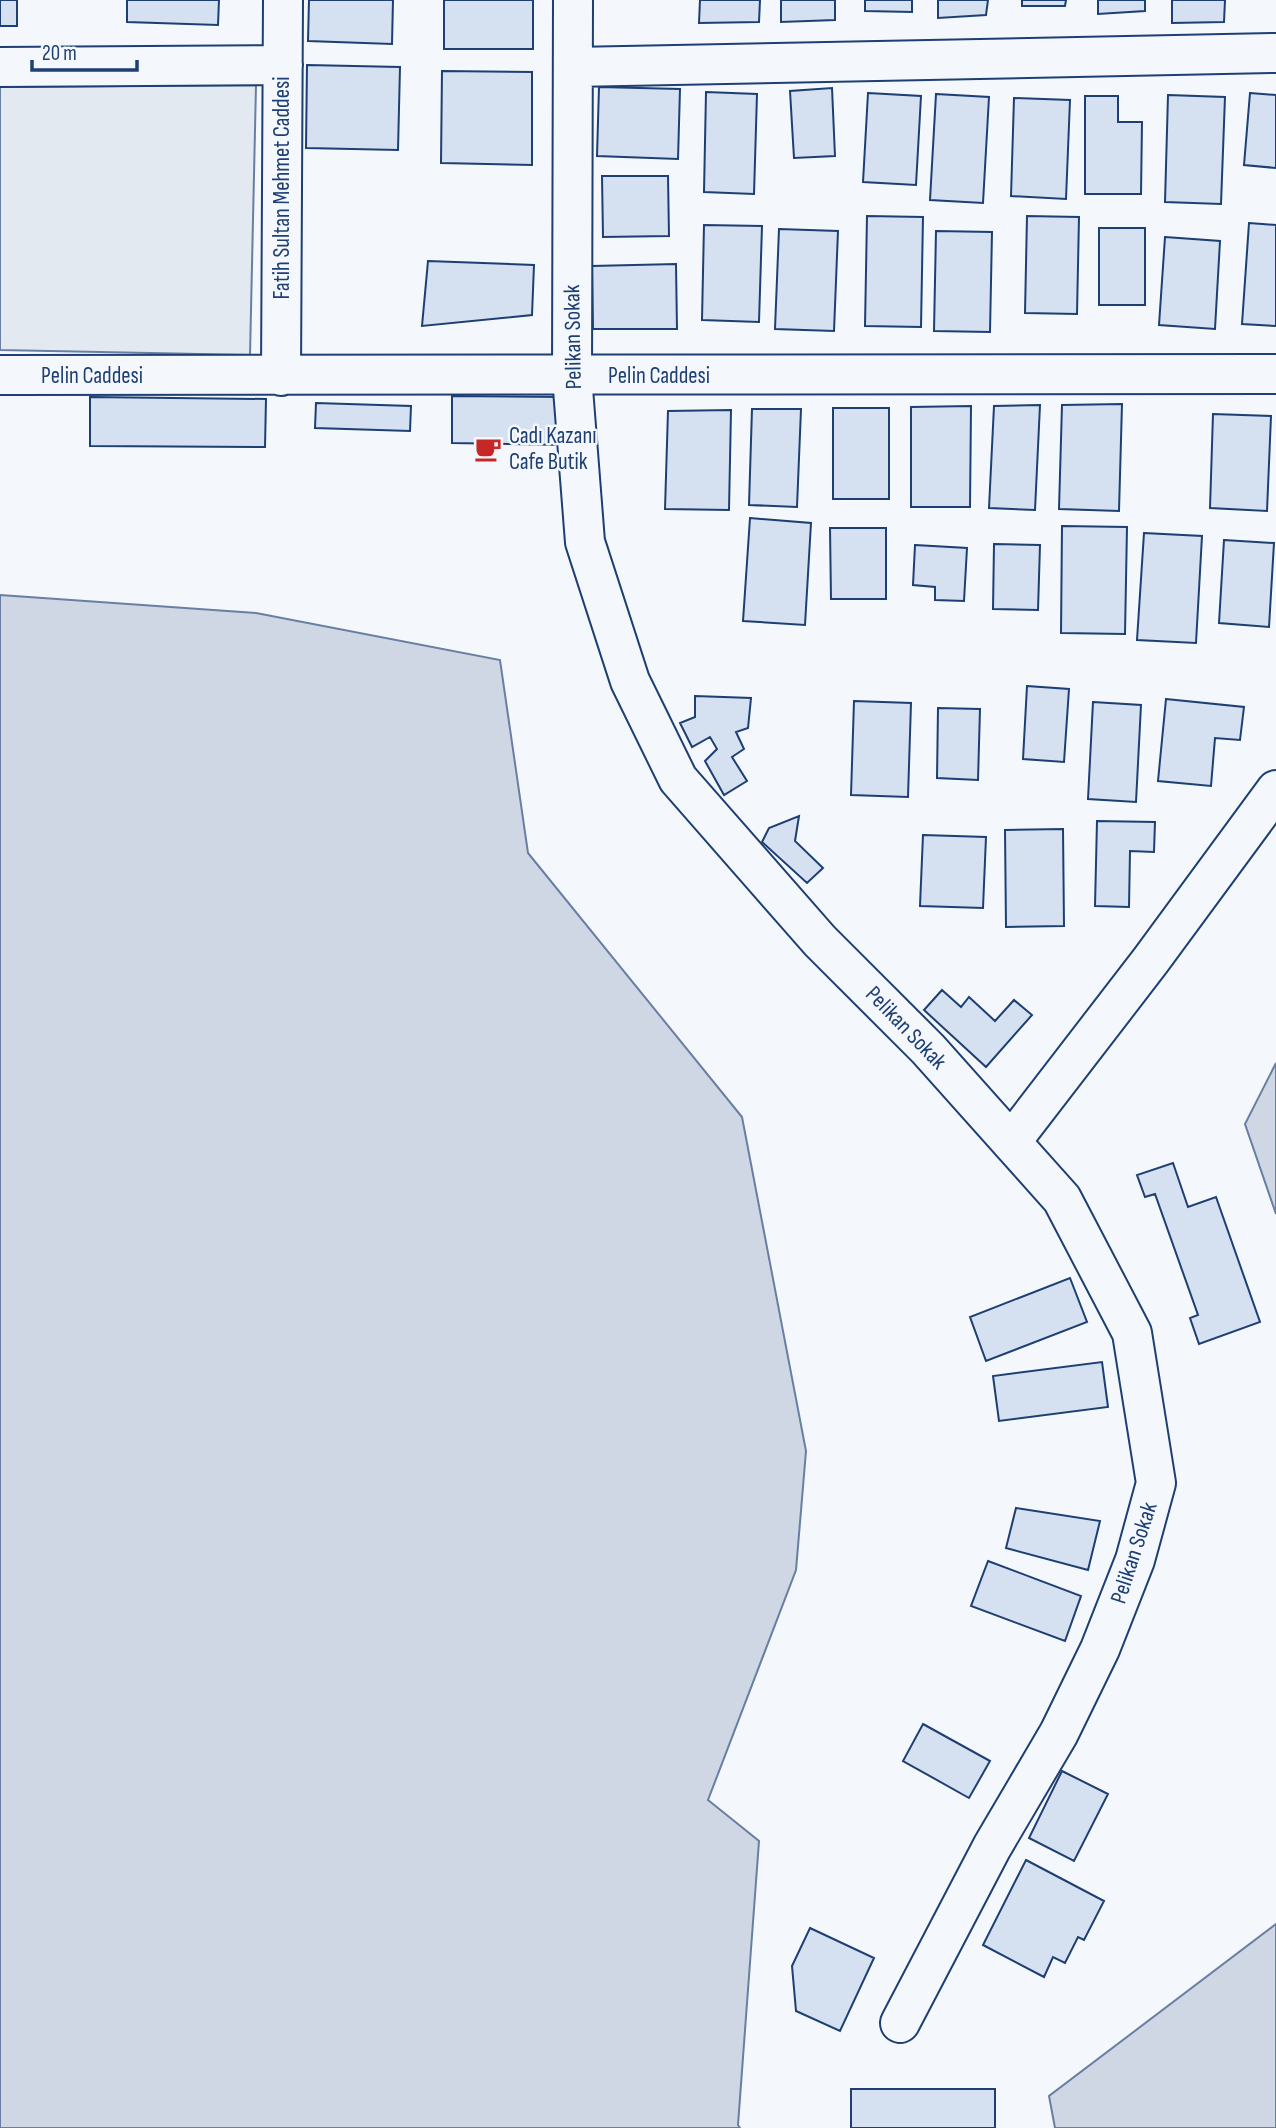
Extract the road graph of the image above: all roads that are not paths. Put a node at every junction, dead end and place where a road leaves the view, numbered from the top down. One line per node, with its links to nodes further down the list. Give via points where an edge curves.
1 (283, 0): 4 (street, Fatih Sultan Mehmet Caddesi)
2 (573, 0): 6 (street, Pelikan Sokak)
3 (1276, 53): 6 (street)
4 (283, 65): 5 (street); 9 (street, Fatih Sultan Mehmet Caddesi)
5 (0, 66)
6 (573, 66): 10 (street, Pelikan Sokak)
7 (1276, 374): 10 (street, Pelin Caddesi)
8 (0, 375): 9 (street, Pelin Caddesi)
9 (281, 376): 10 (street, Pelin Caddesi)
10 (572, 376): 12 (street, Pelikan Sokak, via 585,542 629,681 678,779 820,941 928,1049)
11 (1276, 790): 12 (street)
12 (1011, 1142): 13 (street, Pelikan Sokak, via 1062,1199 1132,1333 1156,1483 1135,1560 1100,1648 1059,1733 992,1847)
13 (900, 2023)

